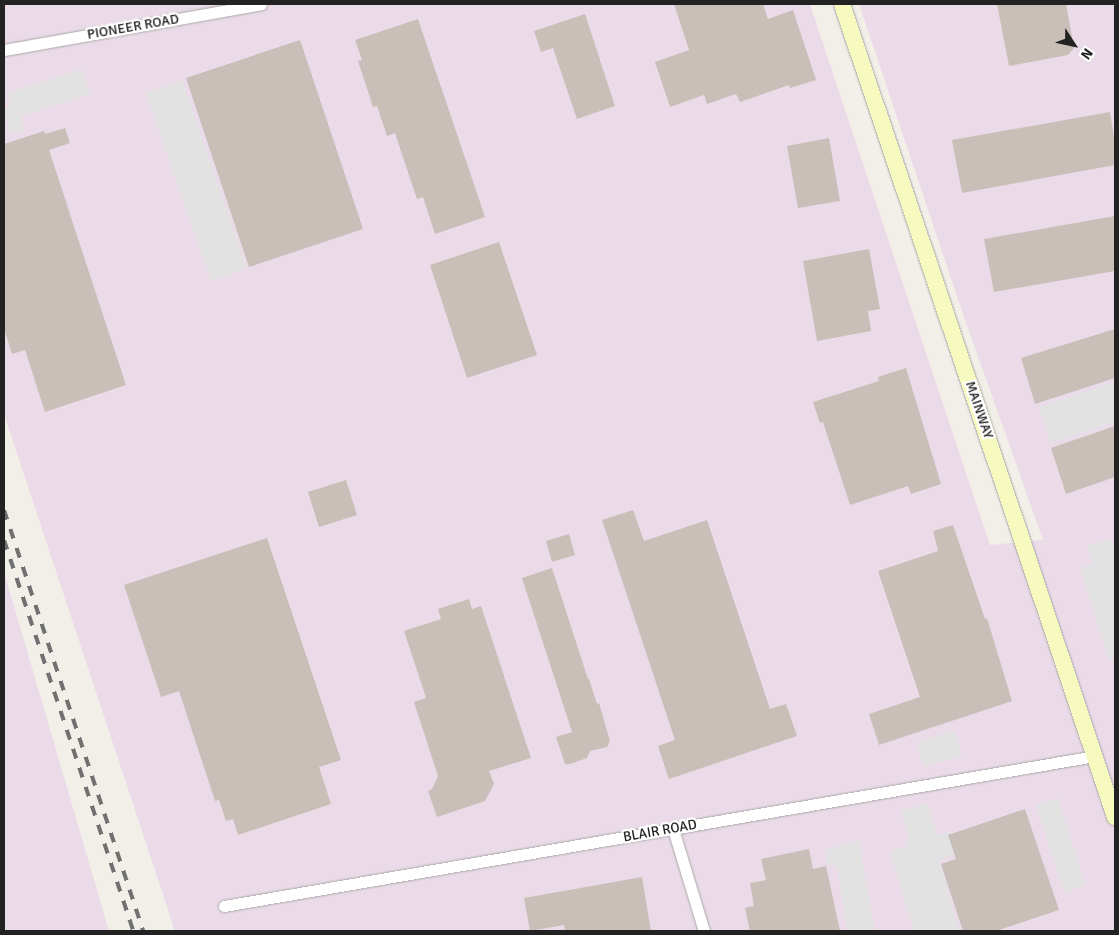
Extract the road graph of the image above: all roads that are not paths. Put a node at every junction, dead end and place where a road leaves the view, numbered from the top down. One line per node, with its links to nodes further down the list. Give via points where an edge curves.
1 (261, 4): 3 (street, PIONEER ROAD)
2 (842, 4): 4 (street, MAINWAY)
3 (4, 50)
4 (1095, 756): 5 (street, MAINWAY); 6 (street, BLAIR ROAD)
5 (1115, 817)
6 (673, 829): 7 (street, BLAIR ROAD); 8 (street)
7 (224, 906)
8 (704, 931)

